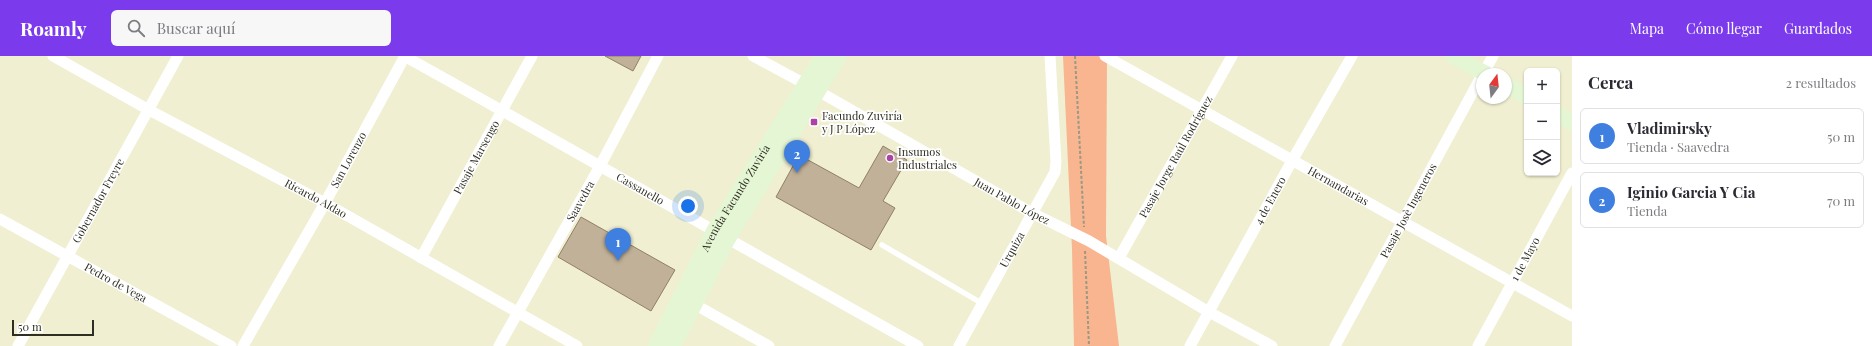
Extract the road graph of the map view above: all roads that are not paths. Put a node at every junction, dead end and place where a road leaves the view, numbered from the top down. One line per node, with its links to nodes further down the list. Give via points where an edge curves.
1 (52, 56): 23 (street, Ricardo Aldao)
2 (178, 56): 23 (street, Gobernador Freyre)
3 (405, 56): 21 (street, Cassanello); 29 (street, San Lorenzo)
4 (532, 56): 21 (street, Pasaje Marsengo)
5 (658, 56): 27 (street, Saavedra)
6 (753, 56): 17 (street, Juan Pablo López)
7 (823, 56): 17 (main road, Avenida Facundo Zuviría)
8 (839, 56): 17 (main road, Avenida Facundo Zuviría)
9 (1050, 56): 30 (street, Urquiza, via 1055,172)
10 (1232, 56): 22 (street, Pasaje Jorge Raúl Rodríguez)
11 (1352, 56): 26 (street, 4 de Enero)
12 (1453, 56): 16 (main road)
13 (1493, 56): 15 (street, Pasaje Josè Ingeneros)
14 (1109, 57): 22 (street, Hernandarias)
15 (1487, 68)
16 (1476, 69)
17 (812, 88): 30 (street, Juan Pablo López); 33 (main road, Avenida Facundo Zuviría)
18 (1512, 88): 20 (main road)
19 (1476, 89): 32 (street, Pasaje Josè Ingeneros)
20 (1524, 95)
21 (501, 109): 27 (street, Cassanello); 36 (street, Pasaje Marsengo)
22 (1202, 109): 26 (street, Hernandarias); 37 (street, Pasaje Jorge Raúl Rodríguez)
23 (149, 110): 29 (street, Ricardo Aldao); 35 (street, Gobernador Freyre)
24 (1560, 116): 25 (main road)
25 (1572, 123)
26 (1293, 159): 32 (street, Hernandarias); 41 (street, 4 de Enero)
27 (600, 166): 33 (street, Cassanello); 42 (street, Saavedra)
28 (1572, 173): 38 (street, 1 de Mayo)
29 (325, 203): 36 (street, Ricardo Aldao); 46 (street, San Lorenzo)
30 (1032, 213): 37 (street, Juan Pablo López, via 1085,238); 40 (street, Urquiza)
31 (0, 219): 35 (street, Pedro de Vega)
32 (1403, 221): 38 (street, Hernandarias); 56 (street, Pasaje Josè Ingeneros)
33 (721, 236): 39 (main road, Avenida Facundo Zuviría); 49 (main road, Avenida Facundo Zuviría); 52 (street, Cassanello)
34 (882, 245): 40 (lane)
35 (68, 257): 44 (street, Gobernador Freyre); 45 (street, Pedro de Vega)
36 (421, 258): 42 (street, Ricardo Aldao)
37 (1119, 258): 41 (street, Juan Pablo López)
38 (1512, 282): 43 (street, Hernandarias); 57 (street, 1 de Mayo)
39 (694, 304): 50 (main road, Avenida Facundo Zuviría); 51 (street)
40 (983, 304): 53 (street, Urquiza)
41 (1209, 312): 54 (street, 4 de Enero); 55 (street, Juan Pablo López)
42 (518, 314): 47 (street, Saavedra); 48 (street, Ricardo Aldao)
43 (1572, 316)
44 (18, 346)
45 (231, 346)
46 (243, 346)
47 (499, 346)
48 (577, 346)
49 (656, 346)
50 (673, 346)
51 (769, 346)
52 (918, 346)
53 (960, 346)
54 (1190, 346)
55 (1272, 346)
56 (1335, 346)
57 (1478, 346)

